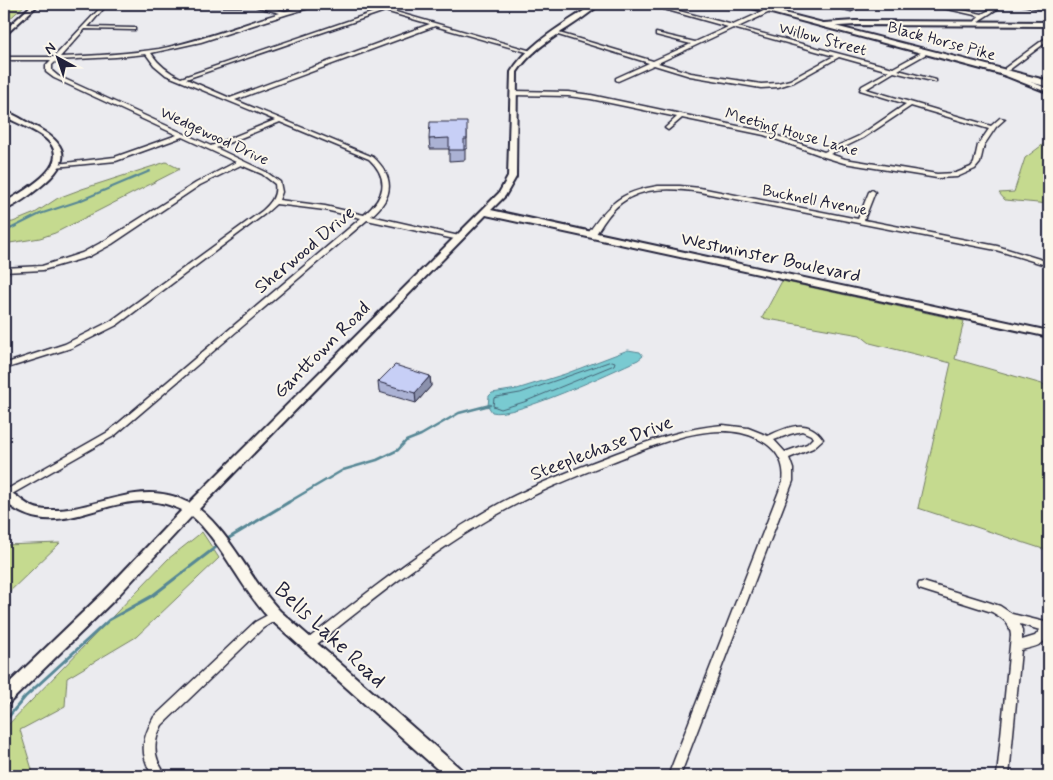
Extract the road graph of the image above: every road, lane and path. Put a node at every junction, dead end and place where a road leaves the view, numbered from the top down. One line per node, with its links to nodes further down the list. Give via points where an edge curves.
1 (36, 4): 26 (street)
2 (321, 4): 17 (street)
3 (364, 4): 15 (street)
4 (573, 4): 13 (street)
5 (648, 4): 23 (street, Willow Street)
6 (741, 4): 16 (highway, Black Horse Pike)
7 (753, 4): 16 (highway, Black Horse Pike)
8 (783, 4): 16 (street)
9 (928, 4): 18 (street)
10 (1003, 4): 18 (street)
11 (1023, 4): 14 (street)
12 (105, 5): 17 (street, via 249,5); 24 (street)
13 (594, 6): 27 (street, Ganttown Road)
14 (1049, 9)
15 (384, 10): 21 (street); 40 (street)
16 (770, 10): 20 (highway, Black Horse Pike); 23 (street)
17 (286, 13): 31 (street, via 196,42)
18 (983, 16): 19 (street)
19 (976, 23): 20 (street); 22 (street)
20 (829, 24): 33 (highway, Black Horse Pike); 39 (highway, Black Horse Pike)
21 (433, 25): 32 (street); 46 (street)
22 (1048, 25)
23 (733, 26): 30 (street); 34 (street, Willow Street)
24 (84, 28): 25 (street); 36 (street)
25 (133, 29)
26 (4, 34)
27 (557, 34): 32 (street, Ganttown Road); 37 (street)
28 (658, 34): 30 (street)
29 (1049, 38): 39 (street)
30 (696, 44): 37 (street)
31 (148, 52): 36 (street); 40 (street, Sherwood Drive, via 162,70)
32 (532, 52): 45 (street, Ganttown Road, via 518,63 514,72)
33 (926, 52): 38 (street); 43 (highway, Black Horse Pike)
34 (839, 55): 37 (street, via 792,81 768,86 746,85); 38 (street, Willow Street)
35 (4, 59): 36 (street)
36 (56, 59): 54 (street, Wedgewood Drive, via 48,68 53,75)
37 (655, 63): 41 (street)
38 (894, 69): 42 (street, Willow Street); 44 (street)
39 (1007, 69): 43 (highway, Black Horse Pike)
40 (182, 79): 46 (street, Sherwood Drive)
41 (618, 79)
42 (934, 81)
43 (1049, 84)
44 (863, 90): 47 (street)
45 (514, 94): 49 (street, Meeting House Lane, via 575,94); 62 (street, Ganttown Road, via 512,177)
46 (230, 99): 51 (street, Sherwood Drive)
47 (910, 104): 53 (street); 56 (street, via 861,136)
48 (4, 113): 58 (street, via 52,140 59,150)
49 (680, 116): 52 (street); 56 (street, Meeting House Lane, via 771,135)
50 (1002, 119): 53 (street, Meeting House Lane)
51 (281, 120): 55 (street); 63 (street, Sherwood Drive, via 360,153 380,166 387,179 385,194)
52 (668, 128)
53 (993, 128): 56 (street, Meeting House Lane, via 981,145 975,167 957,175 917,174)
54 (182, 135): 55 (street, Wedgewood Drive); 58 (street, via 116,159)
55 (212, 148): 57 (street, Wedgewood Drive)
56 (823, 155)
57 (241, 162): 60 (street, Wedgewood Drive, via 269,175 278,183 279,193); 68 (street, via 202,181 85,255 43,268)
58 (57, 166): 61 (street, via 42,182)
59 (872, 192): 64 (street)
60 (275, 202): 63 (street); 71 (street, via 114,323 68,346)
61 (4, 207)
62 (486, 212): 65 (street, Westminster Boulevard); 66 (street, Ganttown Road)
63 (366, 217): 66 (street); 74 (street, Sherwood Drive, via 111,434)
64 (860, 221): 65 (street, Bucknell Avenue, via 700,190 671,188 624,198); 67 (street, Bucknell Avenue, via 997,248)
65 (591, 235): 70 (street, Westminster Boulevard)
66 (459, 238): 75 (street, Ganttown Road)
67 (1049, 264)
68 (4, 270)
69 (1049, 318): 70 (street)
70 (1048, 334)
71 (4, 367)
72 (767, 440): 73 (street, Steeplechase Drive); 73 (street, via 798,428 810,430 817,436 814,444); 79 (street, Steeplechase Drive, via 734,429 698,431 652,443 548,484 490,513 452,538)
73 (784, 456): 84 (street, via 789,469 788,480)
74 (4, 495): 75 (street, via 26,510 48,514 80,511 148,496 178,502)
75 (191, 509): 77 (street, Bells Lake Road, via 221,543); 81 (street, Ganttown Road, via 109,596)
76 (923, 586): 78 (street)
77 (275, 616): 79 (street, Bells Lake Road); 82 (street, via 259,625 158,721 148,752)
78 (1008, 616): 80 (street, via 1017,629); 80 (street, via 1047,627 1042,638)
79 (308, 644): 83 (street, Bells Lake Road)
80 (1016, 646): 85 (street)
81 (4, 698)
82 (160, 776)
83 (457, 776)
84 (674, 776)
85 (1003, 776)

